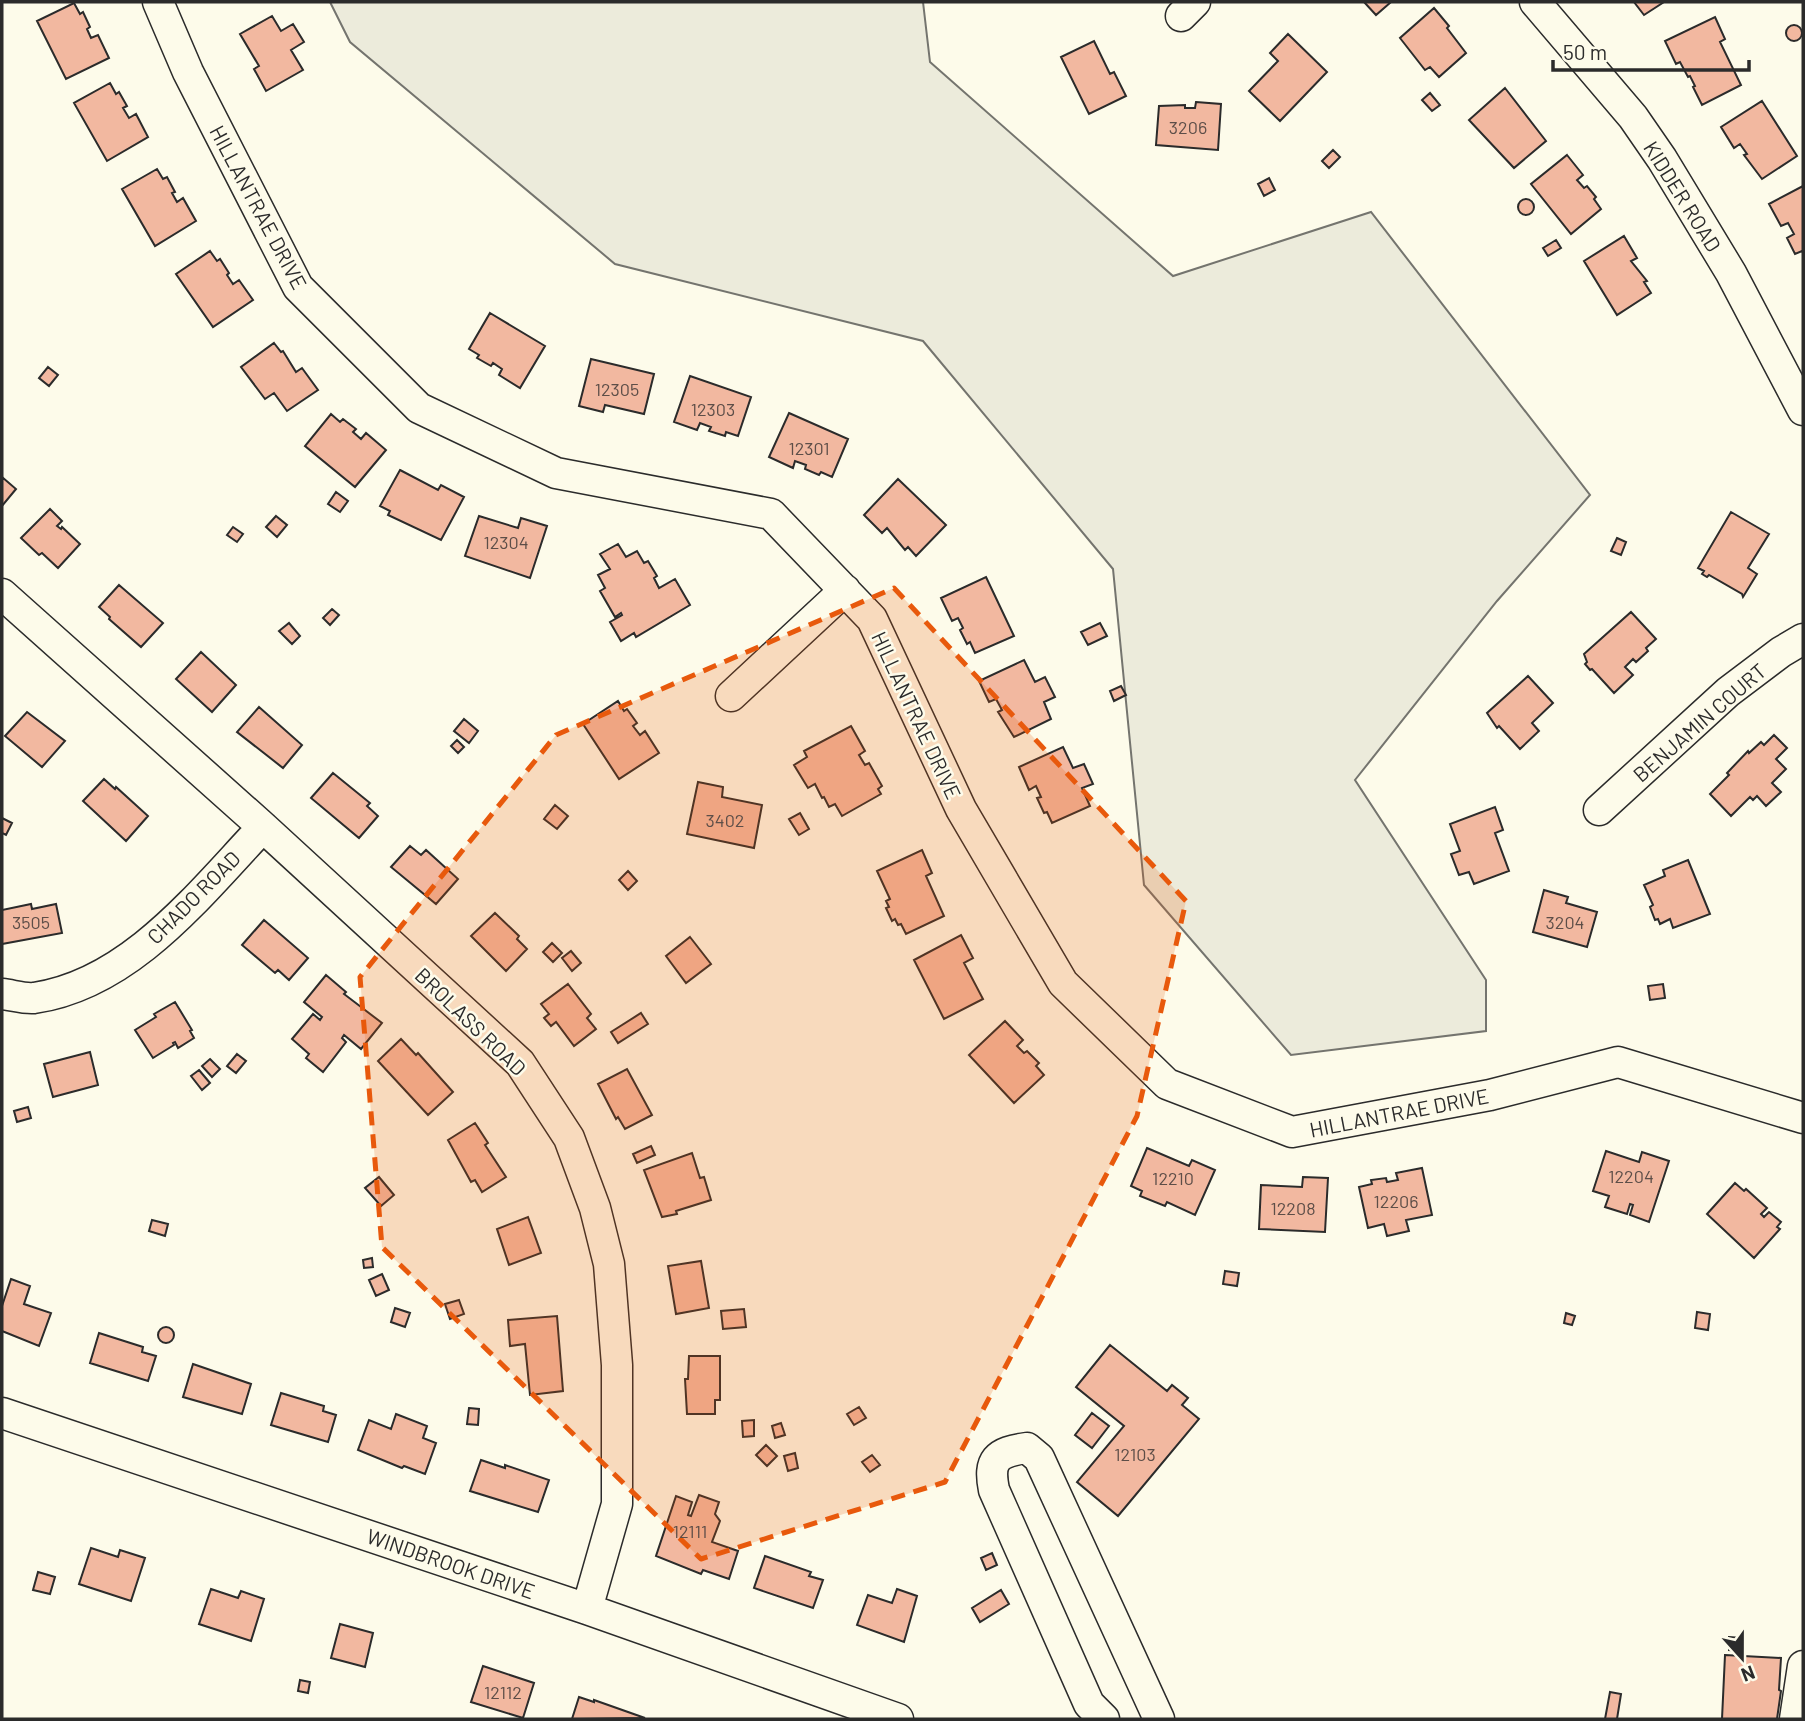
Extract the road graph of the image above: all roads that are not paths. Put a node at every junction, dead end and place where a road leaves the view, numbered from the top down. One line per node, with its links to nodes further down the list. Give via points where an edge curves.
1 (158, 2): 4 (street, HILLANTRAE DRIVE, via 188,72 298,287 419,408 556,473 771,514)
2 (1535, 2): 3 (street, KIDDER ROAD, via 1633,117 1662,159 1731,273)
3 (1803, 410)
4 (845, 590): 7 (street); 11 (street, HILLANTRAE DRIVE, via 872,619 961,809 1063,983 1167,1084 1292,1132 1490,1095 1618,1062)
5 (2, 594): 9 (street, BROLASS ROAD)
6 (1803, 639): 8 (street, BENJAMIN COURT, via 1728,692)
7 (731, 696)
8 (1599, 810)
9 (263, 827): 10 (street, CHADO ROAD, via 162,934 125,960 86,983 32,998); 13 (street, BROLASS ROAD, via 520,1063 569,1138 595,1208 609,1264 617,1365 617,1504)
10 (2, 994)
11 (1803, 1118)
12 (2, 1413): 13 (street, WINDBROOK DRIVE)
13 (587, 1609): 15 (street, WINDBROOK DRIVE)
14 (1803, 1666): 18 (street)
15 (898, 1719)
16 (1104, 1719): 17 (street, via 1089,1704 994,1490 991,1473 995,1460 1011,1450 1027,1448 1039,1458)
17 (1159, 1719)
18 (1795, 1719)

